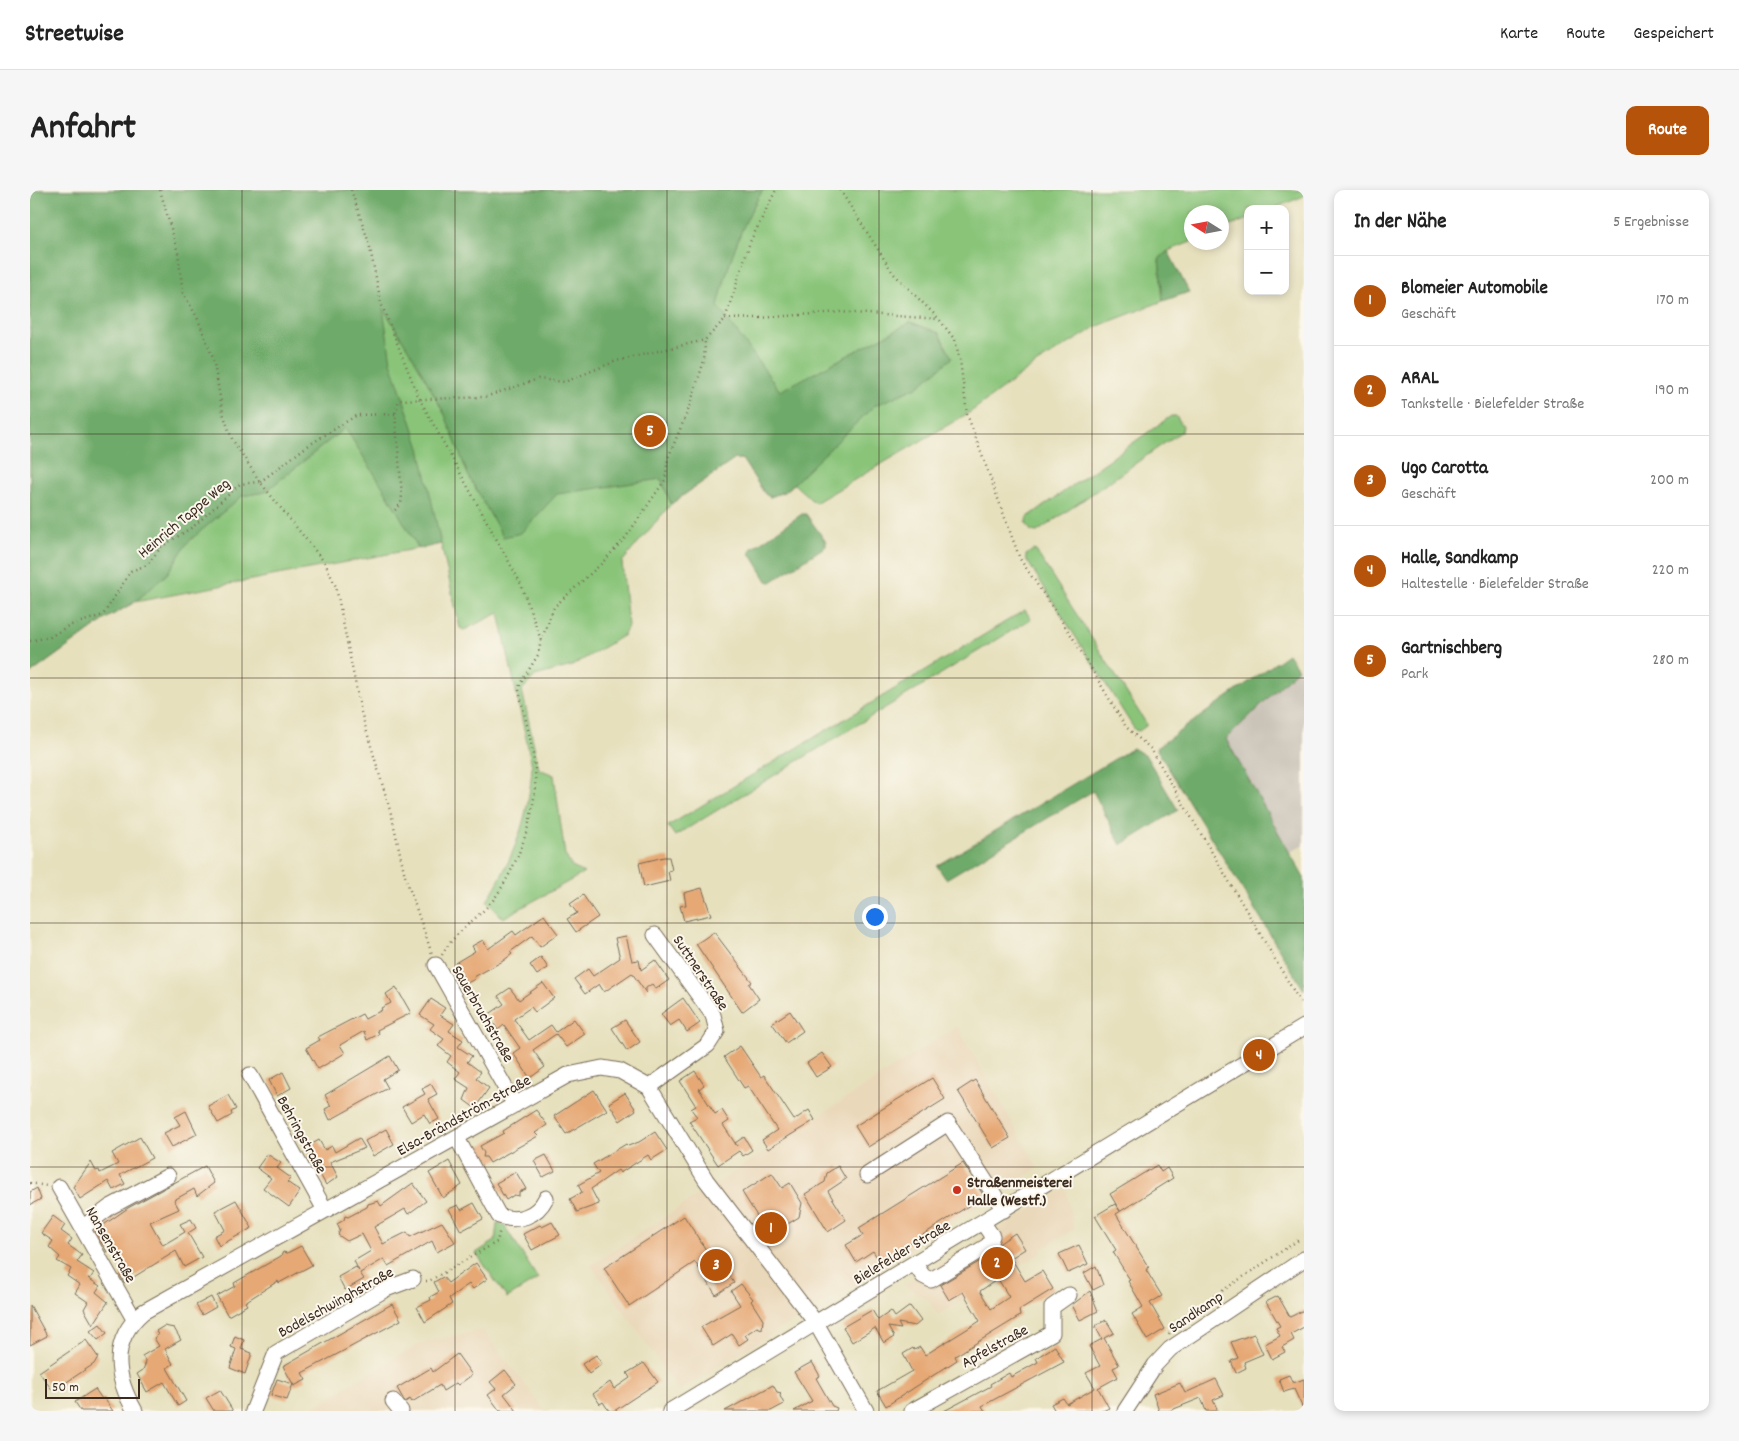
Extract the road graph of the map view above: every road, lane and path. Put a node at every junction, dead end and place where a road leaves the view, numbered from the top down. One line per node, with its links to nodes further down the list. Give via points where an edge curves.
1 (160, 190): 10 (path, via 178,253 183,293 197,317 213,358 223,413 232,439)
2 (351, 190): 8 (path, via 369,244 382,302)
3 (776, 190): 5 (path, via 750,242)
4 (840, 190): 6 (path, via 893,273)
5 (725, 319): 6 (path, via 840,312); 7 (path)
6 (939, 319): 16 (path, via 955,340 967,414 1020,559 1073,638 1126,727 1151,749)
7 (705, 340): 8 (path, via 616,362 564,382 538,379 485,397); 13 (path, via 704,361 668,458 665,480 626,537 602,564 554,607)
8 (418, 398): 9 (path, via 399,400); 13 (path, via 520,582)
9 (396, 414): 10 (path, via 357,415 306,446); 11 (path, via 402,504)
10 (260, 482): 12 (path, Heinrich Tappe Weg, via 240,484 194,526 161,547 146,565 131,570 103,615); 15 (path, via 325,562 336,587 361,712 392,817 405,876)
11 (395, 510)
12 (30, 641)
13 (541, 641): 15 (path, via 538,655 519,690 535,782 522,845 509,875 492,900 448,943)
14 (656, 935): 19 (street, Suttnerstraße, via 713,1015 717,1031 708,1045)
15 (436, 965): 20 (street, Sauerbruchstraße)
16 (1304, 1006)
17 (1304, 1027): 27 (street, Bielefelder Straße)
18 (250, 1075): 26 (street, Behringstraße)
19 (648, 1087): 20 (street, Elsa-Brändström-Straße, via 620,1071 585,1069 568,1074); 37 (street, Elsa-Brändström-Straße, via 706,1180)
20 (515, 1105): 21 (street, Elsa-Brändström-Straße)
21 (457, 1138): 26 (street, Elsa-Brändström-Straße); 28 (street, via 499,1216)
22 (867, 1175): 27 (street, via 948,1123)
23 (168, 1176): 30 (street, via 110,1207)
24 (59, 1187): 30 (street, Nansenstraße)
25 (546, 1198): 28 (street, via 542,1207 521,1219)
26 (325, 1210): 36 (street, Elsa-Brändström-Straße)
27 (1004, 1210): 29 (street, Bielefelder Straße)
28 (504, 1218): 34 (path, via 496,1242 429,1281)
29 (983, 1223): 33 (street, Bielefelder Straße); 33 (street, via 992,1236 989,1245 931,1280 922,1276)
30 (82, 1228): 36 (street, Nansenstraße)
31 (1300, 1239): 38 (path, via 1174,1323 1166,1339)
32 (1304, 1259): 38 (street, Sandkamp)
33 (915, 1264): 37 (street, Bielefelder Straße)
34 (413, 1279): 40 (street, Bodelschwinghstraße, via 386,1289 276,1353)
35 (1069, 1295): 43 (street, Apfelstraße, via 1052,1307 1052,1333)
36 (134, 1319): 39 (street, via 122,1343 119,1372 122,1387)
37 (816, 1322): 41 (street, Bielefelder Straße); 42 (street, Elsa-Brändström-Straße)
38 (1170, 1349): 44 (street, Sandkamp, via 1155,1365)
39 (135, 1411)
40 (253, 1411)
41 (670, 1411)
42 (866, 1411)
43 (912, 1411)
44 (1125, 1411)

